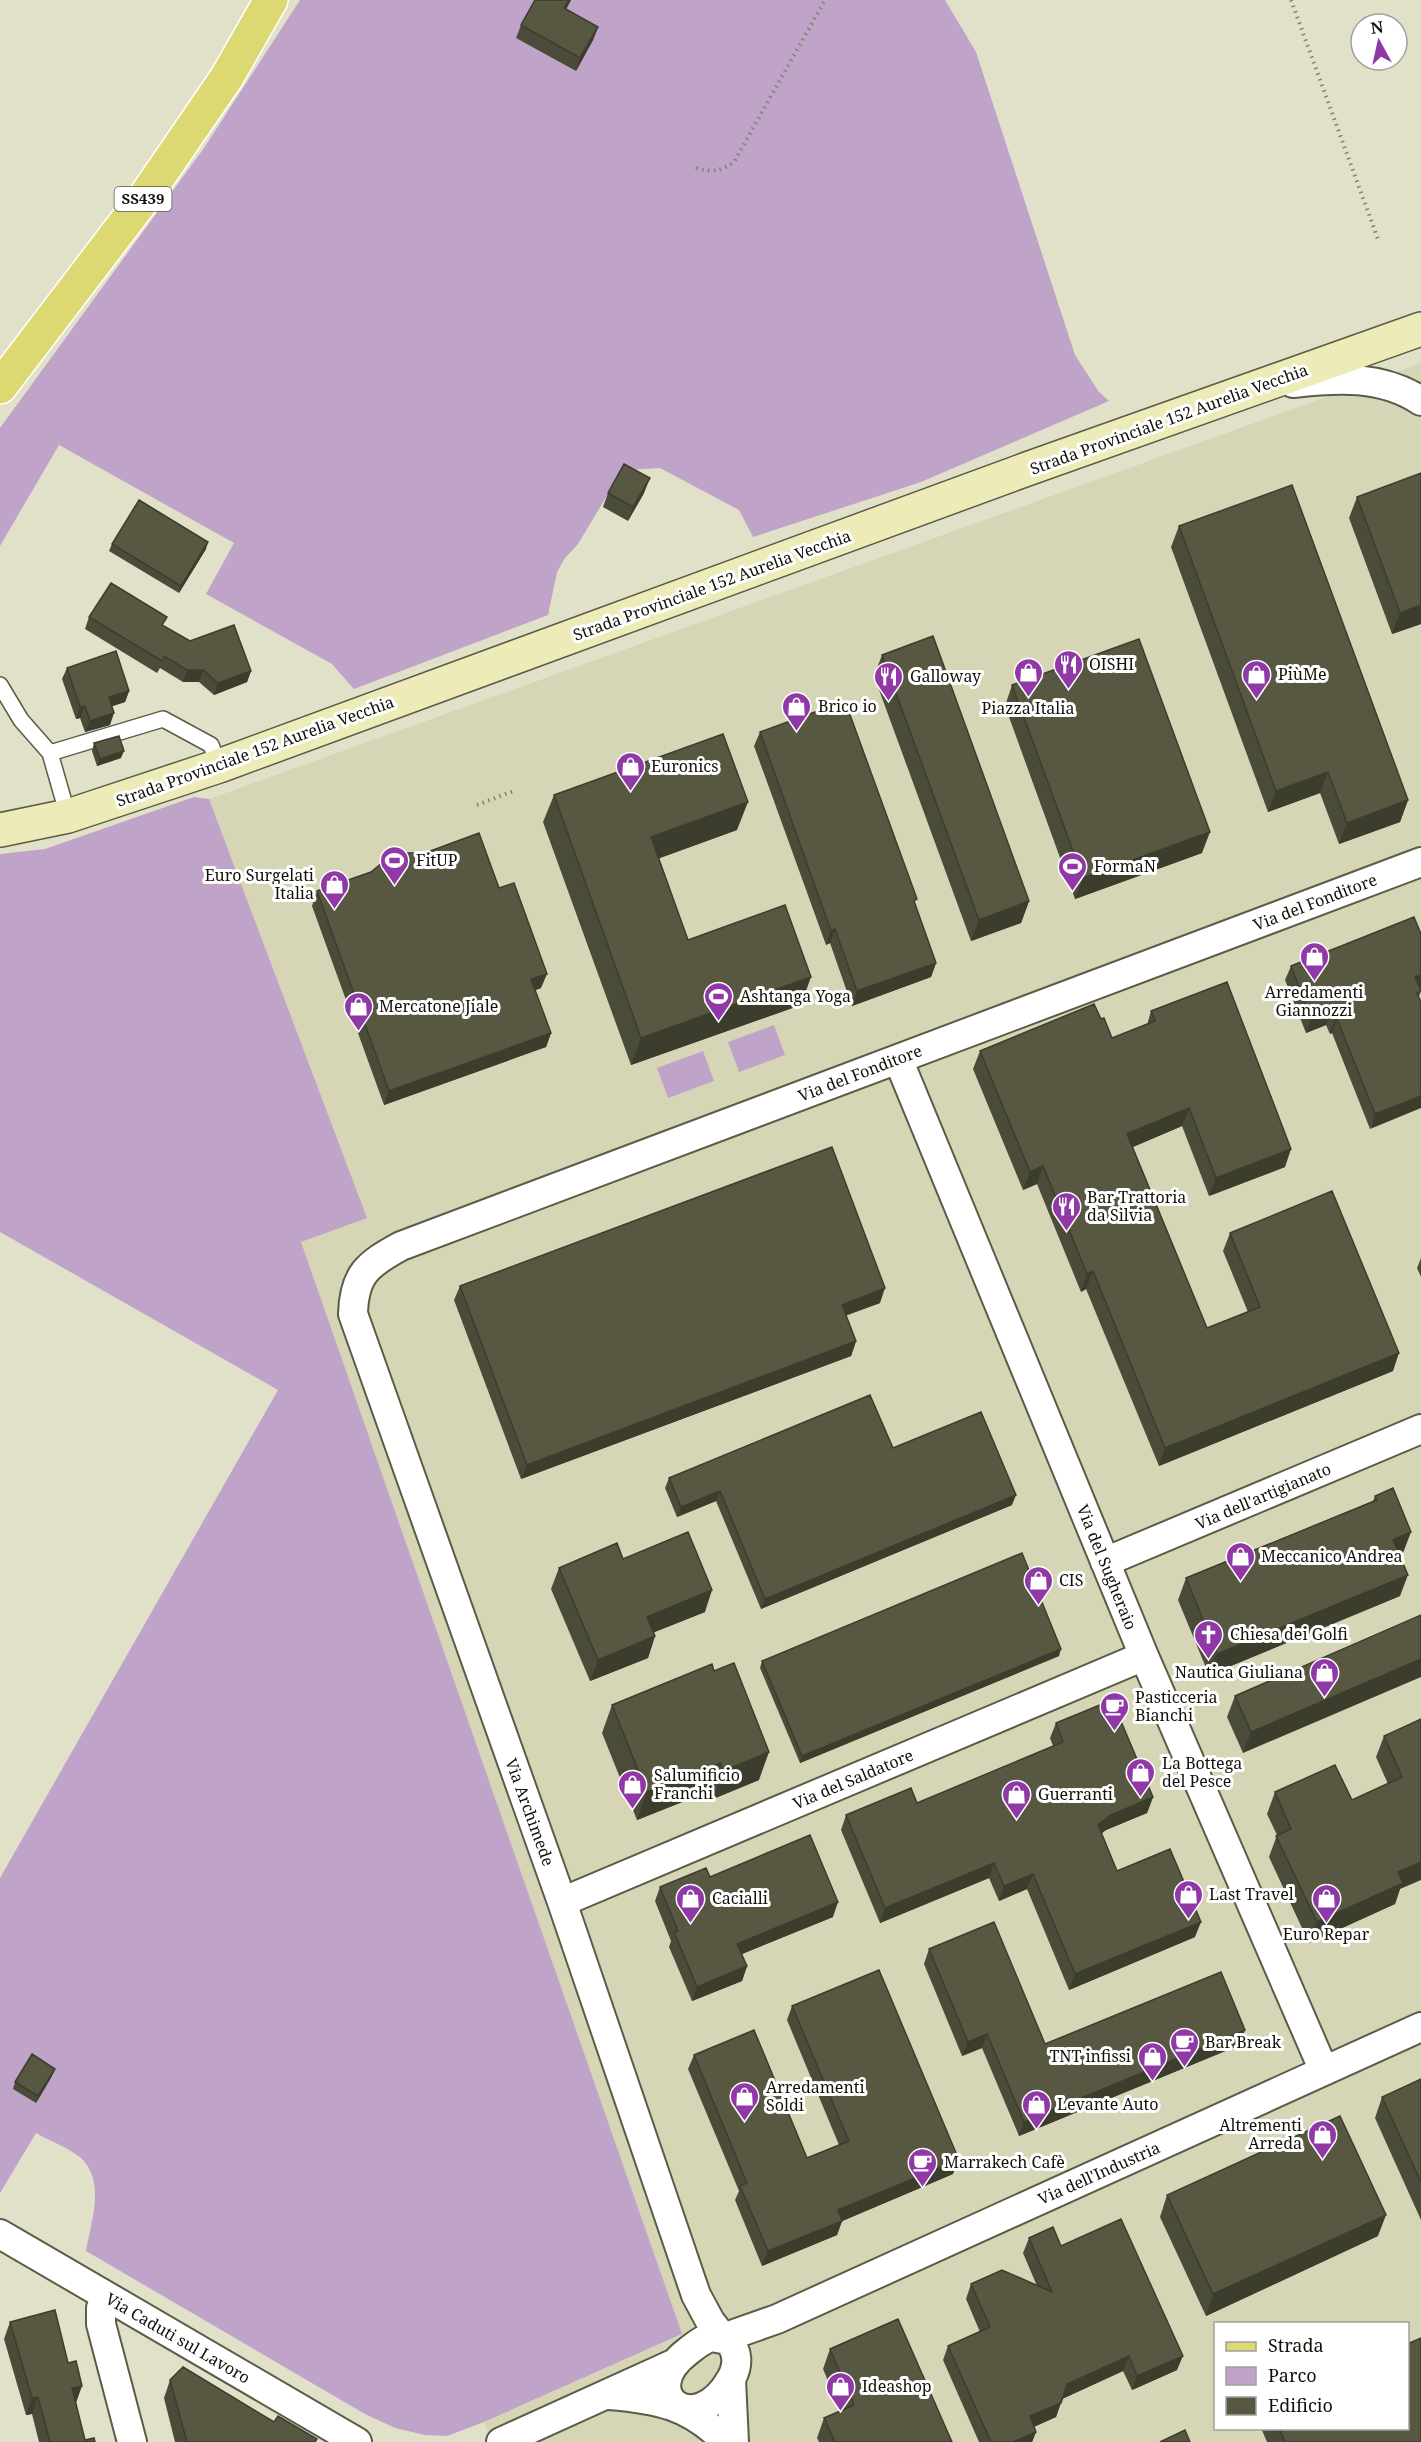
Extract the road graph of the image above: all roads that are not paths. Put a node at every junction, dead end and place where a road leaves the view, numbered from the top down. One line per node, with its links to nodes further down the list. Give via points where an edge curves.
1 (271, 0): 3 (main road, SS439, via 227,77 144,198)
2 (1421, 329): 4 (main road, Strada Provinciale 152 Aurelia Vecchia)
3 (0, 387)
4 (1252, 388): 5 (street, via 1329,379 1381,382); 8 (main road, Strada Provinciale 152 Aurelia Vecchia)
5 (1421, 401)
6 (0, 685): 7 (lane, via 21,720)
7 (50, 753): 8 (lane, via 163,719 211,745); 9 (lane)
8 (219, 766): 9 (main road, Strada Provinciale 152 Aurelia Vecchia)
9 (68, 816): 10 (main road, Strada Provinciale 152 Aurelia Vecchia)
10 (0, 830)
11 (1421, 862): 12 (street, Via del Fonditore)
12 (898, 1059): 13 (street, Via del Fonditore, via 401,1246 376,1260 358,1282 353,1296); 15 (street, Via del Sugheraio)
13 (357, 1332): 17 (street, Via Archimede)
14 (1421, 1429): 15 (street, Via dell'artigianato)
15 (1105, 1562): 16 (street, Via del Sugheraio)
16 (1144, 1656): 17 (street, Via del Saldatore); 19 (street, Via del Sugheraio)
17 (562, 1902): 21 (street, Via Archimede)
18 (1421, 2027): 19 (street, Via dell'Industria)
19 (1324, 2071): 23 (street, Via dell'Industria)
20 (0, 2234): 22 (street, Via Caduti sul Lavoro)
21 (696, 2295): 24 (street, Via Archimede); 25 (street, Via Archimede, via 697,2320)
22 (106, 2296): 29 (street, via 101,2324); 30 (street, Via Caduti sul Lavoro)
23 (777, 2319): 24 (street, Via dell'Industria); 26 (street, Via dell'Industria, via 746,2353)
24 (723, 2338): 25 (street, via 704,2339); 26 (street, via 735,2350 737,2362)
25 (683, 2356): 27 (street); 28 (street, via 667,2376 666,2389 671,2400)
26 (732, 2376): 28 (street, via 712,2404); 33 (street)
27 (609, 2395): 28 (street, via 656,2400); 31 (street)
28 (686, 2411): 32 (street)
29 (132, 2442)
30 (357, 2442)
31 (501, 2442)
32 (726, 2442)
33 (734, 2442)

